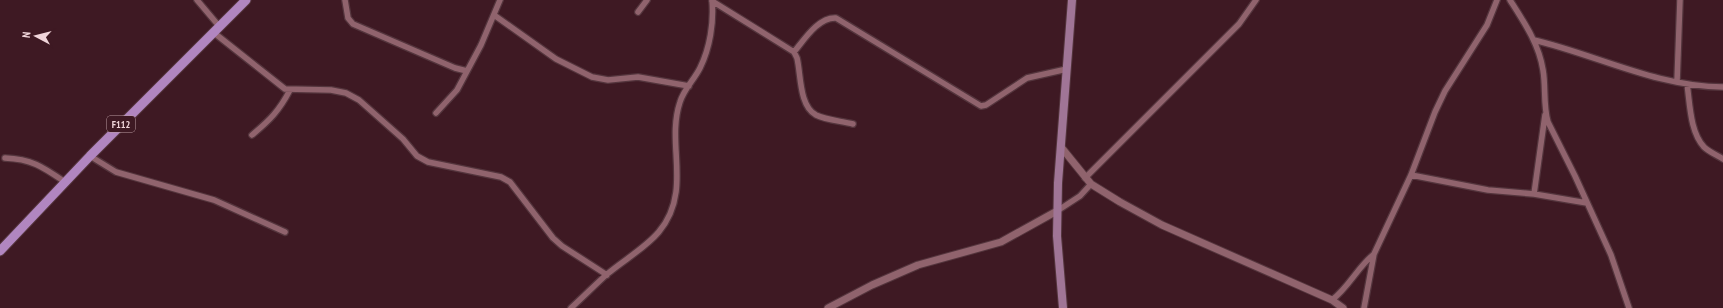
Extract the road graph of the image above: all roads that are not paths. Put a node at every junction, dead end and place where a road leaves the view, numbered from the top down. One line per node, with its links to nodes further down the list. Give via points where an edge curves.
1 (197, 0): 14 (street)
2 (246, 0): 14 (main road, F112)
3 (345, 0): 18 (street, via 348,18 353,24)
4 (500, 0): 13 (street)
5 (647, 0): 12 (street)
6 (712, 0): 16 (street); 21 (street, via 708,44 700,68)
7 (1072, 0): 17 (main road)
8 (1256, 0): 33 (street, via 1238,24)
9 (1497, 0): 32 (street, via 1484,31 1445,91)
10 (1510, 0): 15 (street)
11 (1680, 0): 19 (street)
12 (638, 12)
13 (494, 15): 18 (street); 21 (street, via 556,59 592,77 608,80 638,77)
14 (216, 29): 23 (street, via 260,71); 29 (main road, F112)
15 (1534, 40): 19 (street, via 1569,48 1612,64); 25 (street, via 1543,70)
16 (794, 52): 17 (street, via 818,26 830,18 836,18 981,106 1027,78); 26 (street, via 806,105 816,115)
17 (1067, 70): 28 (main road)
18 (467, 71): 24 (street, via 457,90)
19 (1677, 82): 20 (street)
20 (1687, 84): 22 (street); 31 (street, via 1699,140)
21 (689, 86): 42 (street, via 680,101 676,117 676,193 671,213 654,240)
22 (1723, 87)
23 (290, 90): 27 (street, via 280,109); 42 (street, via 331,90 346,94 359,100 403,139 417,156 428,162 500,177 510,182 553,238)
24 (436, 113)
25 (1546, 114): 36 (street); 37 (street)
26 (852, 124)
27 (252, 135)
28 (1061, 147): 33 (street); 38 (main road)
29 (90, 156): 34 (main road, F112); 39 (street, via 116,172 214,200)
30 (5, 158): 34 (street, via 35,162)
31 (1723, 159)
32 (1411, 174): 36 (street, via 1488,190); 41 (street)
33 (1085, 178): 35 (street)
34 (65, 182): 40 (main road, F112)
35 (1091, 184): 38 (street, via 1080,196); 43 (street, via 1162,225)
36 (1534, 194): 37 (street)
37 (1587, 203): 49 (street, via 1610,255)
38 (1057, 211): 45 (street, via 1001,242 918,265); 46 (main road, via 1058,261)
39 (286, 232)
40 (0, 251)
41 (1374, 254): 43 (street, via 1362,264 1345,288); 48 (street)
42 (607, 275): 44 (street)
43 (1332, 300): 47 (street)
44 (571, 308)
45 (828, 308)
46 (1063, 308)
47 (1343, 308)
48 (1364, 308)
49 (1629, 308)

